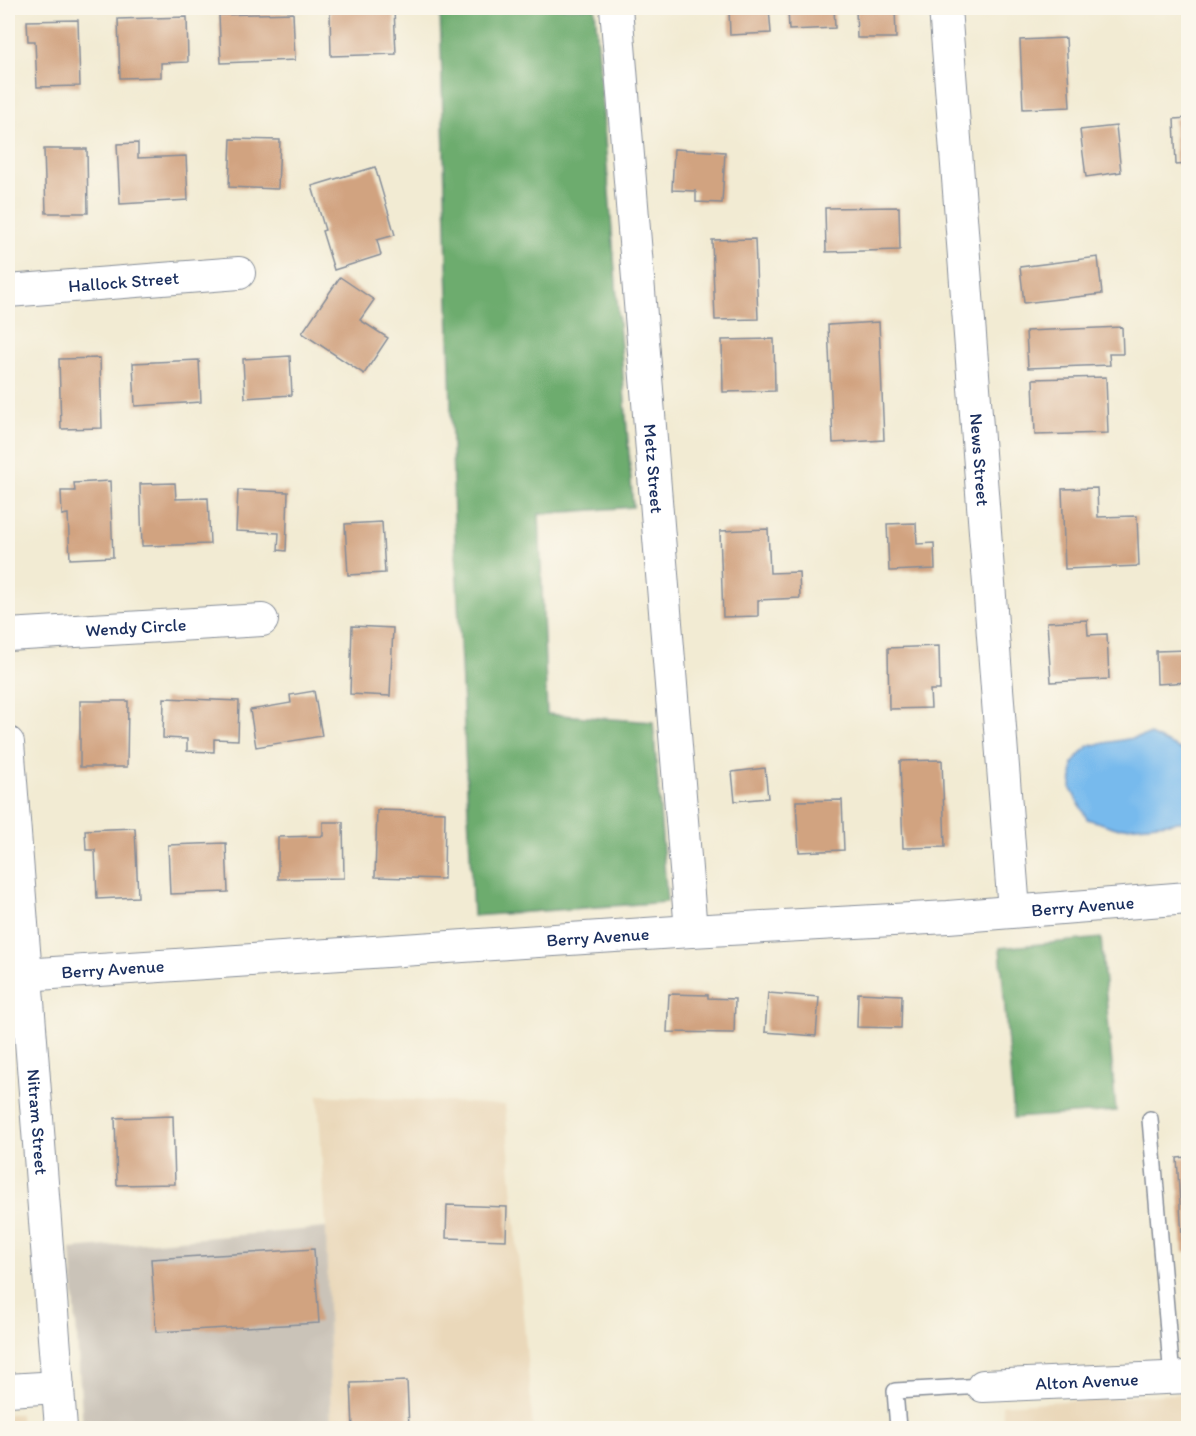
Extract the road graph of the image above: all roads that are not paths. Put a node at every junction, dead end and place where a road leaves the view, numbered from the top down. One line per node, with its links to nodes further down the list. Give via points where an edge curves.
1 (616, 8): 10 (street, Metz Street)
2 (945, 8): 9 (street, News Street)
3 (239, 273): 4 (street, Hallock Street)
4 (8, 291)
5 (262, 620): 6 (street, Wendy Circle)
6 (8, 635)
7 (8, 743): 11 (street, Nitram Street)
8 (1188, 898): 9 (street, Berry Avenue)
9 (1014, 911): 10 (street, Berry Avenue)
10 (691, 931): 11 (street, Berry Avenue)
11 (16, 976): 15 (street, Nitram Street)
12 (1150, 1119): 13 (lane)
13 (1180, 1377): 14 (street, Alton Avenue)
14 (983, 1386): 18 (lane, via 895,1391)
15 (58, 1387): 16 (street); 17 (street, Nitram Street)
16 (8, 1390)
17 (61, 1428)
18 (898, 1428)

